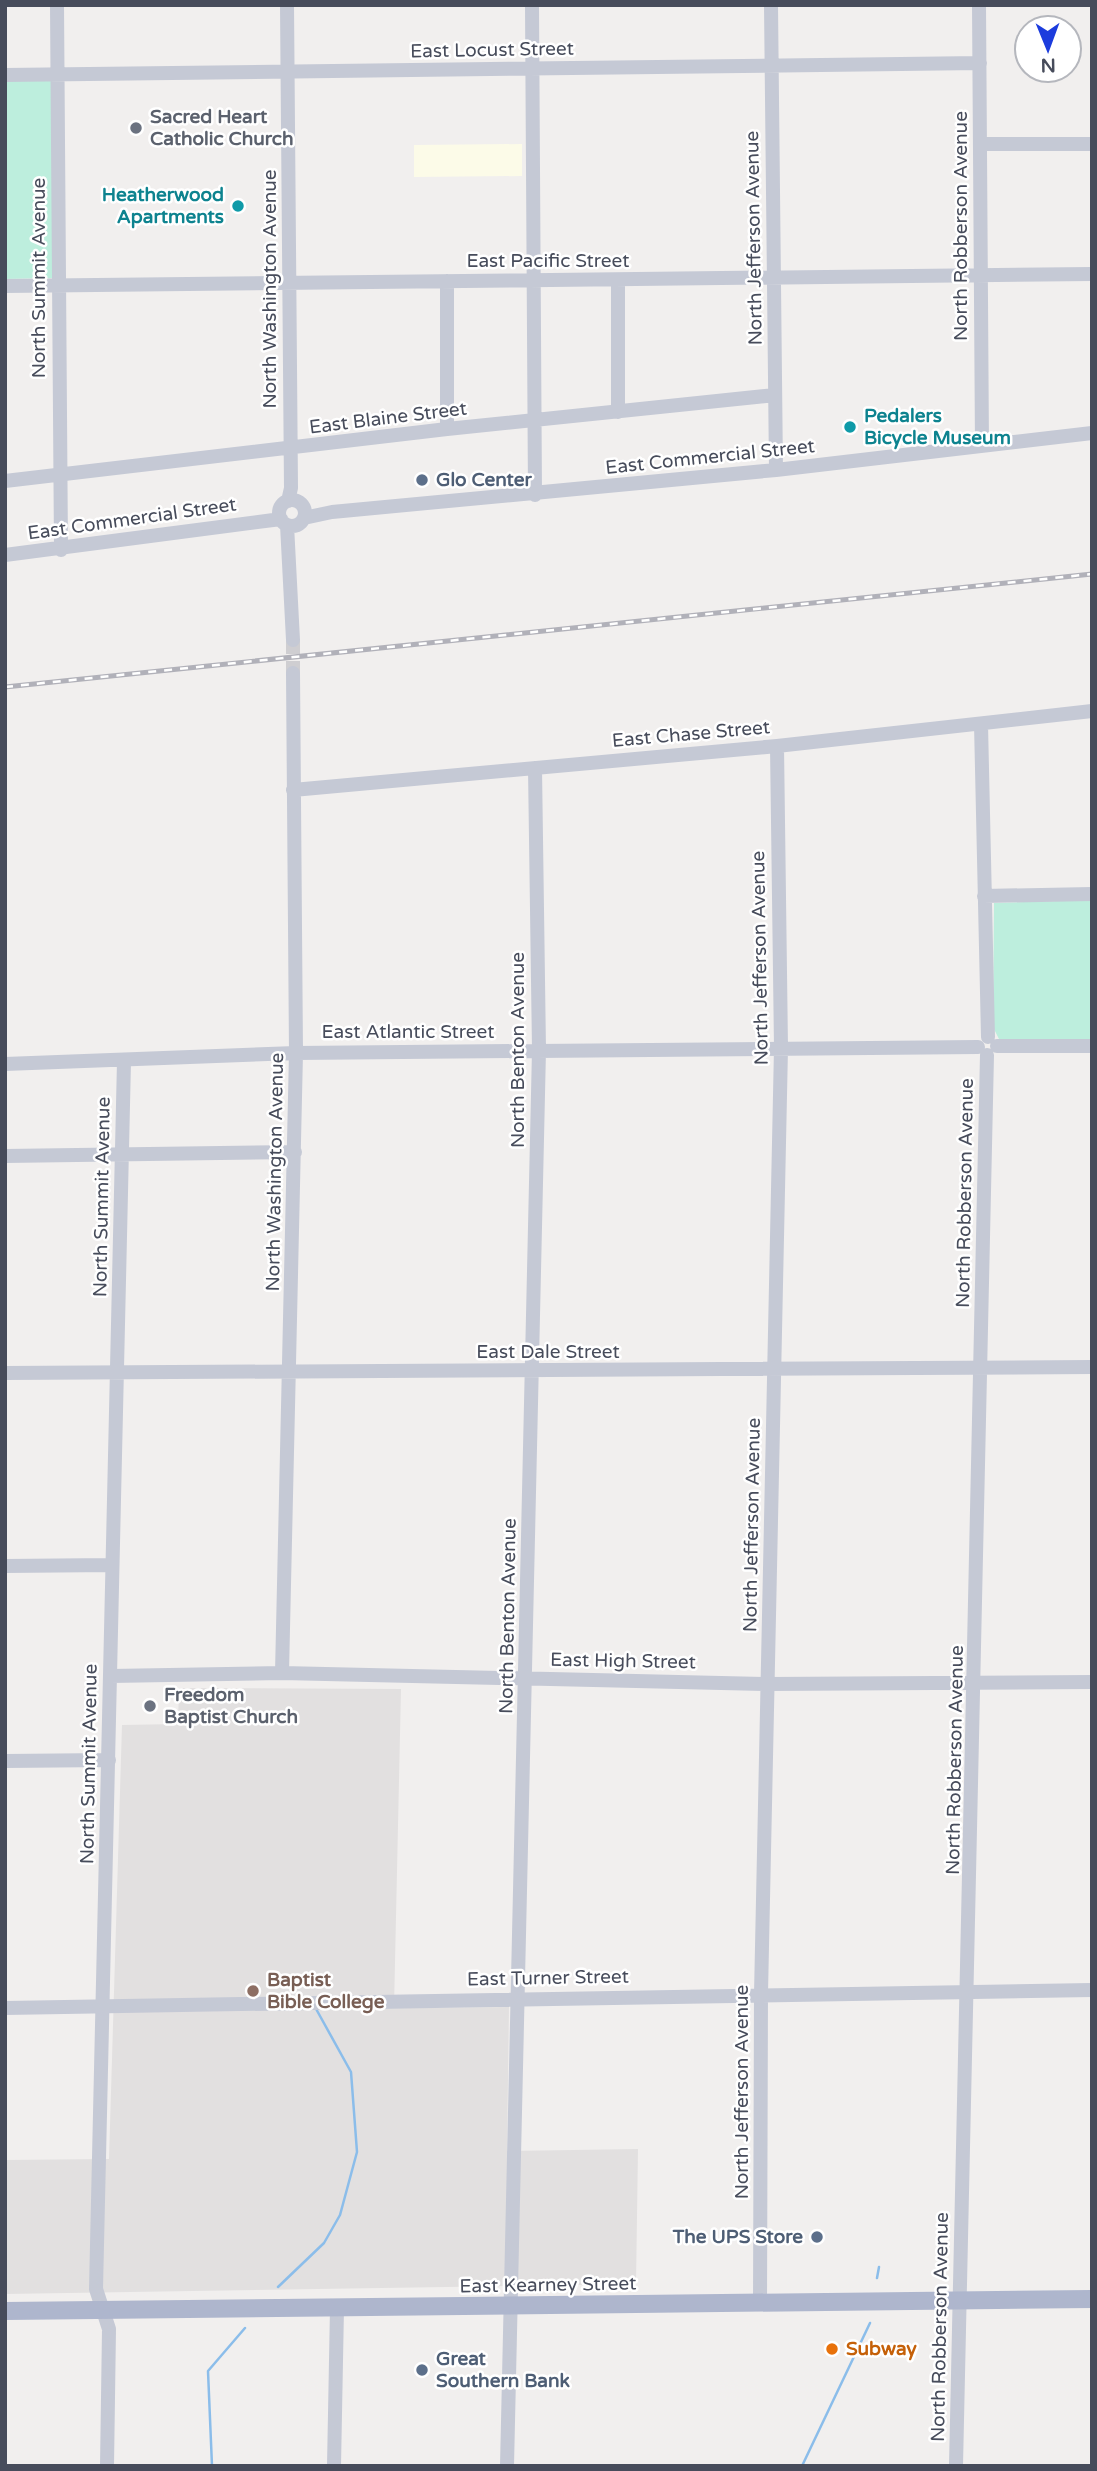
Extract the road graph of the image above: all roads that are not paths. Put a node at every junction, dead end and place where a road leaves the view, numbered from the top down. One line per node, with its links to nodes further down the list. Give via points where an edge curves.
1 (57, 5): 10 (street, North Summit Avenue)
2 (287, 5): 9 (street, North Washington Avenue)
3 (532, 5): 8 (street)
4 (771, 5): 7 (street, North Jefferson Avenue)
5 (979, 5): 6 (street, North Robberson Avenue)
6 (980, 63): 7 (street, East Locust Street); 12 (street, North Robberson Avenue)
7 (772, 65): 8 (street, East Locust Street); 16 (street, North Jefferson Avenue)
8 (533, 68): 9 (street, East Locust Street); 17 (street)
9 (288, 72): 10 (street, East Locust Street); 21 (street, North Washington Avenue)
10 (57, 73): 11 (street, East Locust Street); 20 (street, North Summit Avenue)
11 (5, 75)
12 (981, 144): 13 (street); 15 (street, North Robberson Avenue)
13 (1092, 144)
14 (1092, 274): 15 (street, East Pacific Street)
15 (980, 275): 16 (street, East Pacific Street); 28 (street, North Robberson Avenue)
16 (774, 277): 18 (street, East Pacific Street); 23 (street, North Jefferson Avenue)
17 (533, 280): 18 (street, East Pacific Street); 19 (street, East Pacific Street); 25 (street)
18 (618, 280): 24 (street)
19 (447, 281): 21 (street, East Pacific Street); 26 (street)
20 (58, 285): 21 (street, East Pacific Street); 22 (street, East Pacific Street); 31 (street, North Summit Avenue)
21 (288, 285): 29 (street, North Washington Avenue)
22 (5, 286)
23 (775, 395): 24 (street, East Blaine Street); 30 (street, North Jefferson Avenue)
24 (618, 412): 25 (street, East Blaine Street)
25 (533, 422): 26 (street, East Blaine Street); 33 (street)
26 (447, 429): 29 (street, East Blaine Street)
27 (1092, 433): 28 (street, East Commercial Street)
28 (982, 446): 30 (street, East Commercial Street)
29 (290, 449): 31 (street, East Blaine Street); 34 (street, North Washington Avenue)
30 (775, 470): 33 (street, East Commercial Street)
31 (60, 475): 32 (street, East Blaine Street); 35 (street, North Summit Avenue)
32 (5, 481)
33 (535, 495): 34 (street, East Commercial Street)
34 (292, 513): 35 (street, East Commercial Street); 37 (street, North Washington Avenue)
35 (61, 550): 36 (street, East Commercial Street)
36 (5, 555)
37 (293, 640)
38 (293, 673): 43 (street, North Washington Avenue)
39 (1092, 711): 40 (street, East Chase Street)
40 (981, 724): 41 (street, East Chase Street); 45 (street, North Robberson Avenue)
41 (777, 746): 42 (street, East Chase Street); 48 (street, North Jefferson Avenue)
42 (534, 768): 43 (street, East Chase Street); 49 (street, North Benton Avenue)
43 (293, 790): 50 (street, North Washington Avenue)
44 (1092, 894): 45 (street)
45 (984, 897): 46 (street, North Robberson Avenue)
46 (988, 1046): 47 (street, East Atlantic Street); 48 (street, East Atlantic Street); 57 (street, North Robberson Avenue)
47 (1092, 1046)
48 (781, 1048): 49 (street, East Atlantic Street); 58 (street, North Jefferson Avenue)
49 (540, 1050): 50 (street, East Atlantic Street); 61 (street, North Benton Avenue)
50 (296, 1053): 51 (street, East Atlantic Street); 53 (street, North Washington Avenue)
51 (124, 1061): 52 (street, East Atlantic Street); 54 (street, North Summit Avenue)
52 (5, 1064)
53 (295, 1152): 54 (street); 60 (street, North Washington Avenue)
54 (124, 1154): 55 (street); 59 (street, North Summit Avenue)
55 (5, 1156)
56 (1092, 1367): 57 (street, East Dale Street)
57 (982, 1368): 58 (street, East Dale Street); 70 (street, North Robberson Avenue)
58 (774, 1370): 61 (street, East Dale Street); 69 (street, North Jefferson Avenue)
59 (117, 1372): 60 (street, East Dale Street); 62 (street, East Dale Street); 63 (street, North Summit Avenue)
60 (290, 1372): 61 (street, East Dale Street); 65 (street, North Washington Avenue)
61 (532, 1372): 67 (street, North Benton Avenue)
62 (5, 1373)
63 (112, 1565): 64 (street); 66 (street, North Summit Avenue)
64 (5, 1566)
65 (282, 1672): 66 (street, East High Street); 67 (street, East High Street)
66 (111, 1676): 71 (street, North Summit Avenue)
67 (527, 1679): 69 (street, East High Street); 76 (street, North Benton Avenue)
68 (1092, 1682): 70 (street, East High Street)
69 (768, 1684): 70 (street, East High Street); 75 (street, North Jefferson Avenue)
70 (976, 1684): 74 (street, North Robberson Avenue)
71 (108, 1760): 72 (street); 77 (street, North Summit Avenue)
72 (5, 1761)
73 (1092, 1990): 74 (street, East Turner Street)
74 (969, 1992): 75 (street, East Turner Street); 79 (street, North Robberson Avenue)
75 (761, 1994): 76 (street, East Turner Street); 81 (street, North Jefferson Avenue)
76 (520, 1998): 77 (street, East Turner Street); 82 (street, North Benton Avenue)
77 (104, 2005): 78 (street, East Turner Street); 84 (street, North Summit Avenue, via 96,2288)
78 (5, 2008)
79 (959, 2299): 80 (main road, East Kearney Street); 81 (main road, East Kearney Street); 89 (street, North Robberson Avenue)
80 (1092, 2299)
81 (760, 2303): 82 (main road, East Kearney Street)
82 (511, 2306): 83 (main road, East Kearney Street); 88 (street, North Benton Avenue)
83 (337, 2308): 84 (main road, East Kearney Street); 87 (street)
84 (102, 2309): 85 (main road, East Kearney Street); 86 (street, North Summit Avenue, via 108,2329)
85 (5, 2311)
86 (107, 2466)
87 (334, 2466)
88 (507, 2466)
89 (956, 2466)

